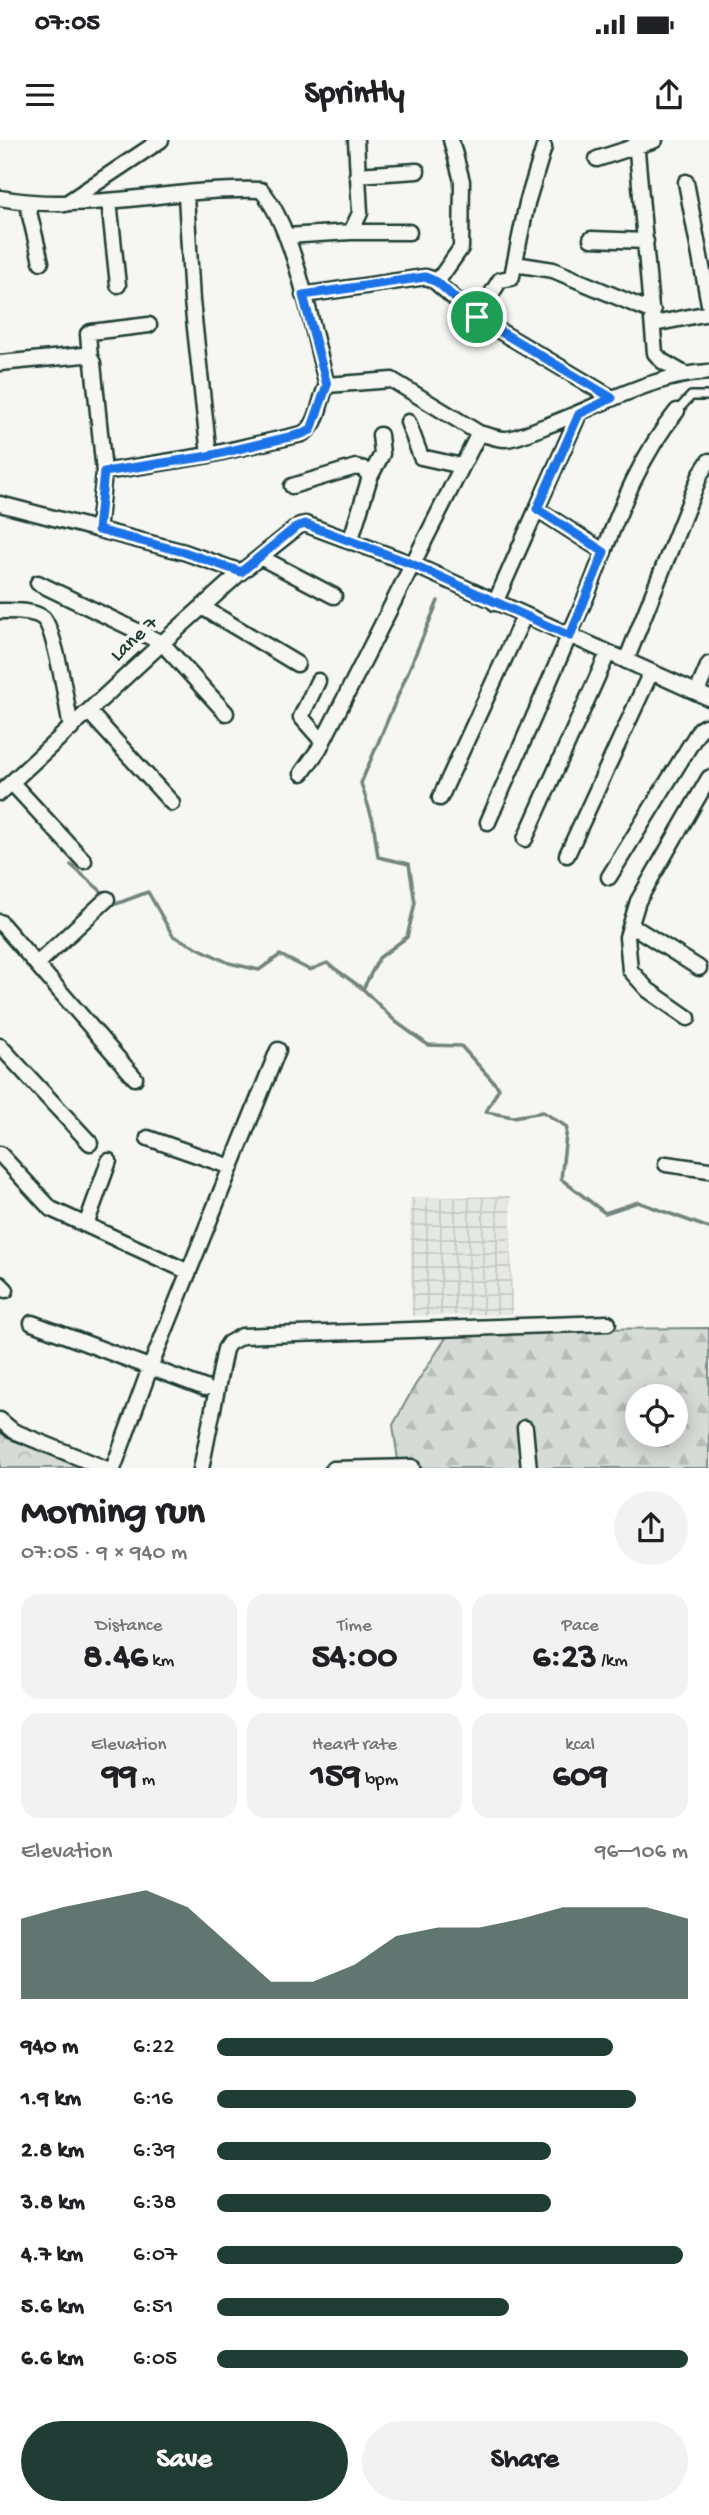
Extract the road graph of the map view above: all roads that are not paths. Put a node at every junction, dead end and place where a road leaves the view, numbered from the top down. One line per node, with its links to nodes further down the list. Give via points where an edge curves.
1 (161, 140): 15 (street)
2 (356, 140): 9 (street)
3 (452, 140): 23 (street, via 462,181 461,248)
4 (655, 140): 5 (street)
5 (636, 144): 7 (street); 20 (street)
6 (544, 147): 22 (street)
7 (597, 159)
8 (417, 170): 9 (street)
9 (357, 175): 16 (street, via 360,213)
10 (686, 182): 26 (street)
11 (186, 195): 13 (street); 18 (street, via 261,190); 43 (street)
12 (0, 198): 14 (street)
13 (109, 201): 15 (street); 24 (street)
14 (27, 203): 15 (street); 21 (street)
15 (64, 205)
16 (351, 232): 17 (street); 18 (street)
17 (409, 232)
18 (286, 236): 25 (street)
19 (591, 239): 20 (street)
20 (646, 240): 29 (street)
21 (41, 262)
22 (515, 264): 28 (street, via 511,278 500,280); 29 (street, via 553,271)
23 (437, 282): 25 (street, via 425,277); 28 (street)
24 (118, 285)
25 (303, 295): 35 (street)
26 (709, 304)
27 (709, 313): 29 (street)
28 (477, 317): 37 (street)
29 (654, 318): 34 (street, via 655,353)
30 (149, 325): 31 (street, via 91,332)
31 (90, 357): 32 (street); 46 (street)
32 (0, 363)
33 (709, 372): 34 (street)
34 (683, 373): 37 (street)
35 (327, 385): 41 (street, via 392,380); 43 (street, via 311,430)
36 (709, 396): 38 (lane, via 691,396)
37 (612, 398): 39 (street)
38 (677, 411): 53 (street, via 641,464)
39 (579, 414): 41 (street, via 505,439); 50 (street)
40 (408, 422): 45 (street, via 421,457)
41 (479, 433): 45 (street)
42 (380, 435): 47 (street, via 382,454)
43 (209, 456): 46 (street)
44 (709, 461): 66 (street)
45 (462, 466): 55 (street)
46 (104, 472): 51 (street)
47 (370, 477): 48 (street, via 356,467); 52 (street)
48 (292, 486)
49 (0, 505): 51 (street)
50 (537, 509): 53 (street); 59 (street)
51 (98, 530): 56 (street)
52 (350, 542): 54 (street, Lane 7, via 305,524); 55 (street)
53 (604, 552): 63 (street)
54 (260, 557): 56 (street, Lane 7); 58 (street)
55 (412, 564): 59 (street); 76 (street)
56 (241, 572): 60 (street, Lane 7)
57 (38, 583): 64 (street)
58 (334, 596)
59 (495, 603): 62 (street)
60 (202, 607): 64 (street, Lane 7); 67 (street)
61 (0, 611): 75 (street, via 43,618 59,667)
62 (524, 615): 63 (street); 81 (street)
63 (570, 636): 65 (street); 83 (street)
64 (162, 643): 72 (street, Lane 7); 73 (street)
65 (608, 653): 66 (street); 84 (street)
66 (626, 661): 69 (street)
67 (297, 664)
68 (709, 664): 71 (street)
69 (651, 672): 71 (street); 85 (street)
70 (318, 681): 76 (street, via 301,717)
71 (703, 695)
72 (89, 712): 75 (street, Lane 7); 82 (street)
73 (226, 713)
74 (709, 728): 87 (street, via 700,729)
75 (71, 729): 80 (street, Lane 7)
76 (323, 742): 78 (street)
77 (0, 773): 80 (street)
78 (302, 773)
79 (709, 778): 90 (street, via 638,901)
80 (5, 789): 86 (street)
81 (440, 798)
82 (172, 803)
83 (488, 822)
84 (524, 839)
85 (567, 855)
86 (84, 861)
87 (609, 877)
88 (107, 899): 91 (street)
89 (0, 922): 91 (street)
90 (631, 925): 92 (street); 93 (street, via 627,937 630,970 648,990)
91 (37, 964): 96 (street)
92 (699, 968)
93 (688, 1018)
94 (0, 1046): 98 (street)
95 (278, 1050): 102 (street)
96 (135, 1078)
97 (148, 1138): 102 (street)
98 (90, 1143)
99 (0, 1154): 104 (street, via 51,1209)
100 (109, 1161): 104 (street)
101 (666, 1164): 103 (street)
102 (231, 1167): 105 (street)
103 (709, 1170)
104 (86, 1225): 105 (street)
105 (189, 1272): 108 (street)
106 (32, 1323): 108 (street)
107 (608, 1323): 115 (street, via 242,1336 225,1349)
108 (150, 1368): 109 (street); 114 (street)
109 (205, 1388)
110 (0, 1420): 113 (street, via 13,1431)
111 (525, 1428): 117 (street)
112 (412, 1467): 116 (street)
113 (107, 1468)
114 (113, 1468)
115 (201, 1468)
116 (333, 1468)
117 (529, 1468)

